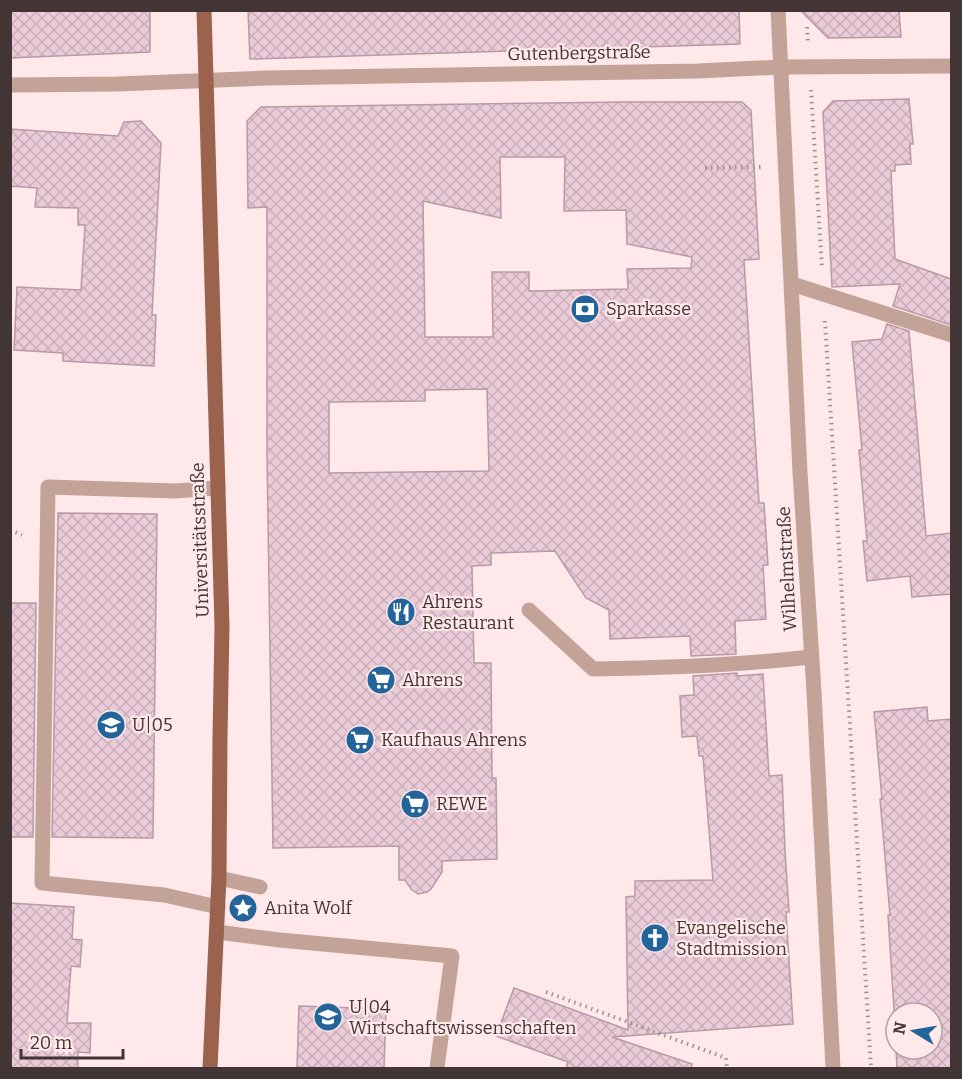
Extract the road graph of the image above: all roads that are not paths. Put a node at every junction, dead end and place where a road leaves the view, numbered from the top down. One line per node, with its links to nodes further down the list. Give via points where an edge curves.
1 (204, 10): 5 (main road, Universitätsstraße)
2 (778, 10): 4 (street, Wilhelmstraße)
3 (951, 66): 4 (street, Gutenbergstraße)
4 (782, 67): 5 (street, Gutenbergstraße); 7 (street, Wilhelmstraße)
5 (206, 81): 6 (street, Gutenbergstraße); 9 (main road, Universitätsstraße)
6 (10, 85)
7 (792, 284): 8 (street); 11 (street, Wilhelmstraße)
8 (951, 334)
9 (218, 488): 12 (main road, Universitätsstraße, via 222,626); 14 (street, via 175,491 48,487 42,883 164,895)
10 (529, 610): 11 (street, via 593,669 693,667)
11 (811, 657): 18 (street, Wilhelmstraße)
12 (219, 878): 13 (street); 14 (main road, Universitätsstraße)
13 (260, 887)
14 (218, 907): 15 (main road, Universitätsstraße)
15 (217, 932): 16 (main road, Universitätsstraße); 17 (street, via 452,956)
16 (210, 1068)
17 (437, 1068)
18 (834, 1068)

